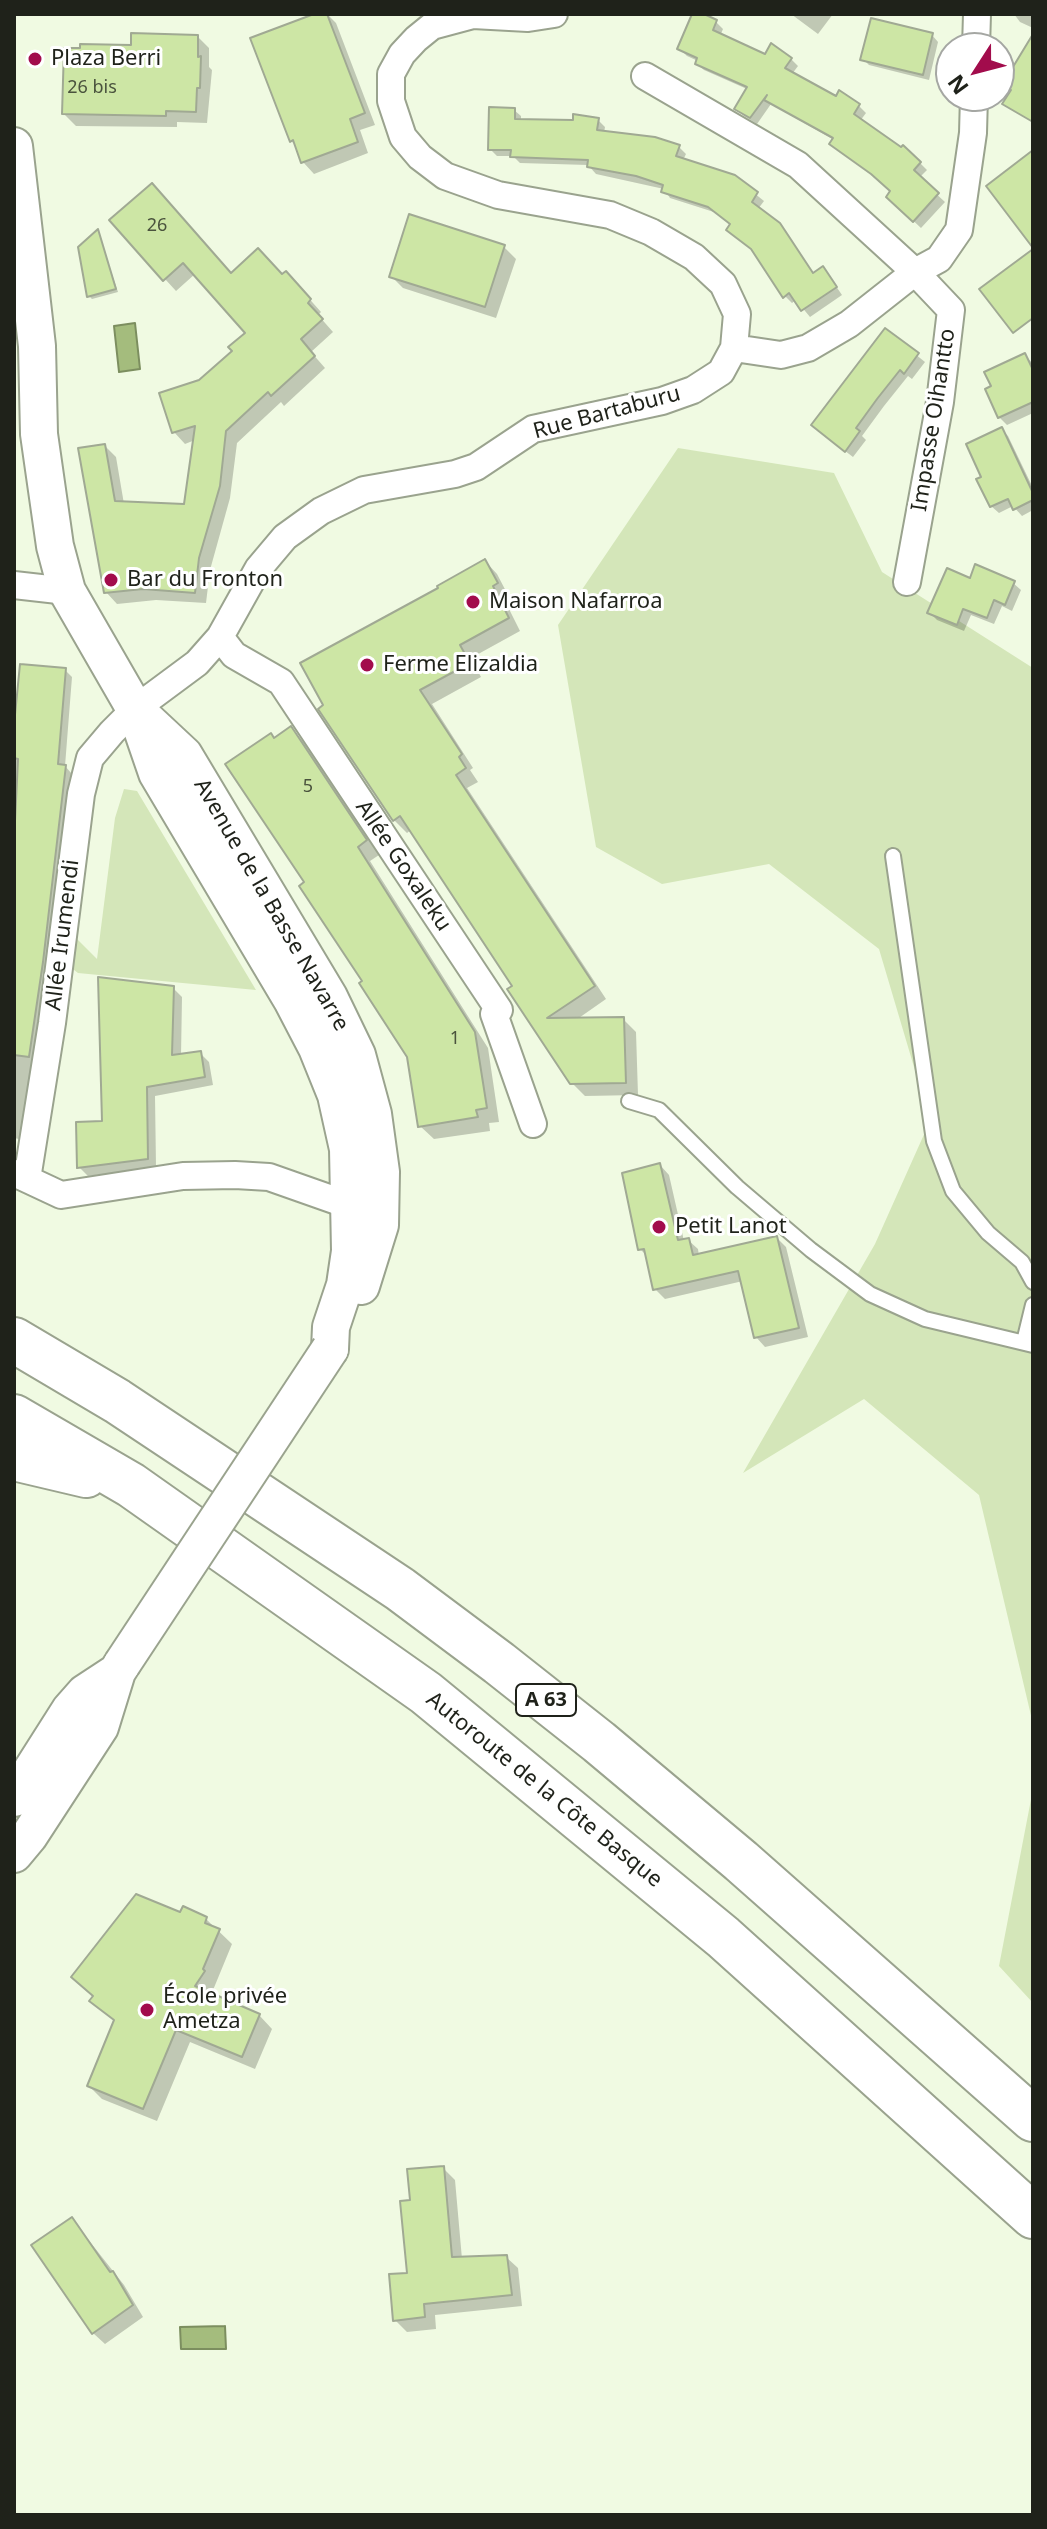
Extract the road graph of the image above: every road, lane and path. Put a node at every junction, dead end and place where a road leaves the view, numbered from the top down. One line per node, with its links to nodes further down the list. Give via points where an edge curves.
1 (554, 14): 6 (street, via 473,15 432,26 402,54 391,74 391,101 403,137 445,176 498,195 610,215 694,257 723,284 737,314)
2 (645, 76): 5 (street, via 798,165)
3 (974, 112): 5 (street, via 959,230 939,259)
4 (14, 146): 9 (street, Avenue de la Basse Navarre, via 37,346 39,434)
5 (915, 272): 6 (street, via 849,324 808,348 781,355); 7 (street, Impasse Oihantto, via 951,310)
6 (734, 348): 10 (street, Rue Bartaburu, via 721,372 693,390 533,429 476,467 364,490 321,511 285,537 258,569)
7 (907, 582)
8 (14, 585): 9 (street)
9 (67, 591): 11 (street, Avenue de la Basse Navarre)
10 (220, 637): 11 (street, Rue Bartaburu, via 197,663); 14 (street, Allée Goxaleku, via 234,655 281,682 499,1010 494,1014)
11 (135, 709): 15 (street, Avenue de la Basse Navarre, via 184,755 329,997 357,1055); 16 (street, Allée Irumendi, via 90,758 81,794 52,1023); 17 (street, Avenue de la Basse Navarre, via 157,773 317,1048 336,1095 348,1149)
12 (893, 856): 18 (lane, via 934,1141 953,1191 988,1233 1022,1262)
13 (629, 1101): 22 (lane, via 659,1110 737,1187 870,1294 925,1319)
14 (533, 1124)
15 (381, 1172): 17 (street); 20 (street, Avenue de la Basse Navarre, via 380,1225)
16 (20, 1176): 17 (street, via 61,1195 183,1176 269,1177 334,1201)
17 (348, 1201): 20 (street, Avenue de la Basse Navarre, via 350,1251)
18 (1033, 1282)
19 (1033, 1305): 22 (lane)
20 (337, 1331): 26 (street, Avenue de la Basse Navarre, bridge)
21 (14, 1340): 29 (highway, A 63, via 117,1401 400,1589 499,1663 741,1861)
22 (1029, 1344)
23 (14, 1417): 25 (highway, Autoroute de la Côte Basque)
24 (14, 1458): 25 (highway)
25 (131, 1485): 30 (highway, Autoroute de la Côte Basque, via 426,1693 723,1937)
26 (96, 1700): 27 (street, via 70,1710); 28 (street, via 93,1738)
27 (14, 1798)
28 (14, 1854)
29 (1033, 2119)
30 (1033, 2216)

